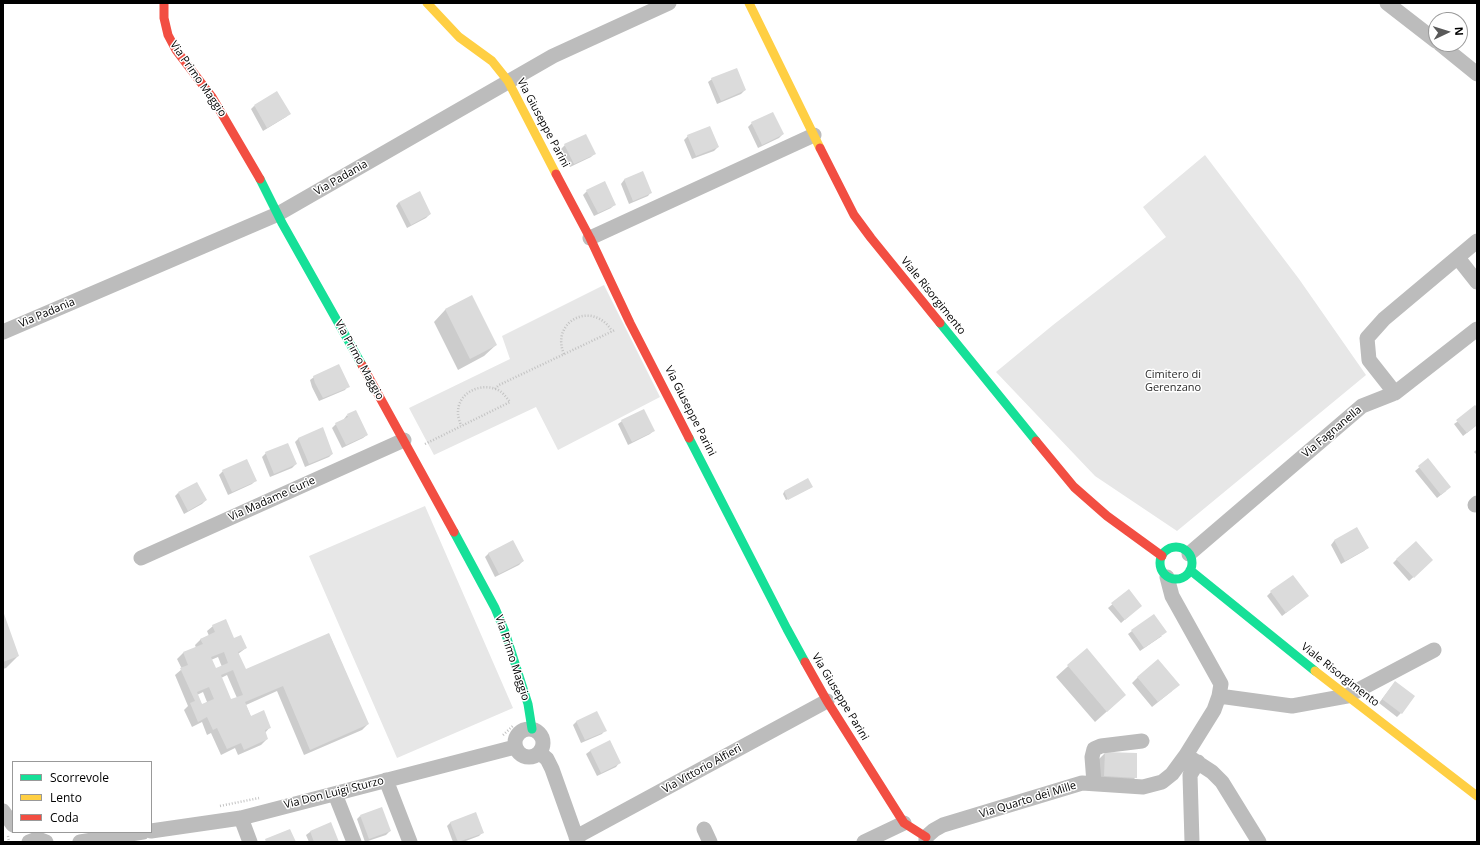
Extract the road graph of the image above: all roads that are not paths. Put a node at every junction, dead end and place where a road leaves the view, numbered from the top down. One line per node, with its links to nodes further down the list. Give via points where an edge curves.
1 (164, 3): 11 (street, Via Primo Maggio, via 168,35 176,50 223,115)
2 (427, 3): 9 (street, Via Giuseppe Parini, via 459,37 492,61)
3 (669, 3): 9 (street, Via Padania, via 553,56)
4 (749, 3): 10 (street, Viale Risorgimento)
5 (1387, 3): 6 (street)
6 (1428, 35)
7 (1450, 52): 8 (street)
8 (1477, 74)
9 (508, 81): 11 (street, Via Padania); 12 (street, Via Giuseppe Parini)
10 (814, 135): 12 (street); 21 (street, Viale Risorgimento, via 854,215 1059,470 1090,502)
11 (278, 214): 17 (street, Via Padania); 19 (street, Via Primo Maggio)
12 (590, 238): 28 (street, Via Giuseppe Parini, via 630,322 787,629)
13 (1477, 241): 14 (street)
14 (1458, 258): 15 (street); 18 (street, via 1384,319 1367,338 1369,360)
15 (1477, 282)
16 (1477, 329): 18 (street, Via Fagnanella)
17 (3, 332)
18 (1395, 393): 20 (street, Via Fagnanella, via 1362,406)
19 (407, 446): 22 (street, Via Madame Curie); 29 (street, Via Primo Maggio, via 495,608 528,704)
20 (1189, 554): 21 (street, via 1177,548 1168,550); 23 (street, via 1192,562)
21 (1162, 556): 24 (street, via 1161,570)
22 (141, 558)
23 (1190, 570): 24 (street, via 1183,578); 27 (street, Viale Risorgimento)
24 (1167, 577): 26 (street, Via Quarto dei Mille, via 1172,596 1221,684)
25 (1434, 650): 27 (street)
26 (1219, 696): 27 (street, via 1292,706); 33 (street, Via Quarto dei Mille)
27 (1347, 696): 37 (street, Viale Risorgimento)
28 (827, 701): 40 (street, Via Giuseppe Parini); 45 (street, Via Vittorio Alfieri)
29 (532, 729): 31 (street, via 519,733); 32 (street, via 542,736 544,745)
30 (1142, 742): 35 (street, via 1094,749)
31 (515, 747): 32 (street, via 520,754 528,758); 34 (street, Via Don Luigi Sturzo)
32 (540, 754): 45 (street, via 547,759 552,769)
33 (1192, 758): 35 (street, Via Quarto dei Mille, via 1155,785 1143,787); 54 (street); 55 (street, via 1222,782)
34 (386, 780): 36 (street, Via Don Luigi Sturzo); 52 (street)
35 (1094, 783): 46 (street, Via Quarto dei Mille, via 1082,783 943,825 934,830)
36 (335, 794): 39 (street, Via Don Luigi Sturzo); 51 (street)
37 (1477, 796)
38 (3, 811): 41 (street)
39 (241, 818): 42 (street, Via Don Luigi Sturzo); 50 (street)
40 (904, 822): 46 (street, Via Giuseppe Parini); 53 (street)
41 (12, 824)
42 (152, 831)
43 (20, 833): 47 (street)
44 (137, 833): 49 (street)
45 (577, 840)
46 (926, 840)
47 (28, 842): 48 (street, via 40,839)
48 (46, 842)
49 (80, 842)
50 (250, 842)
51 (354, 842)
52 (410, 842)
53 (864, 842)
54 (1192, 842)
55 (1259, 842)

